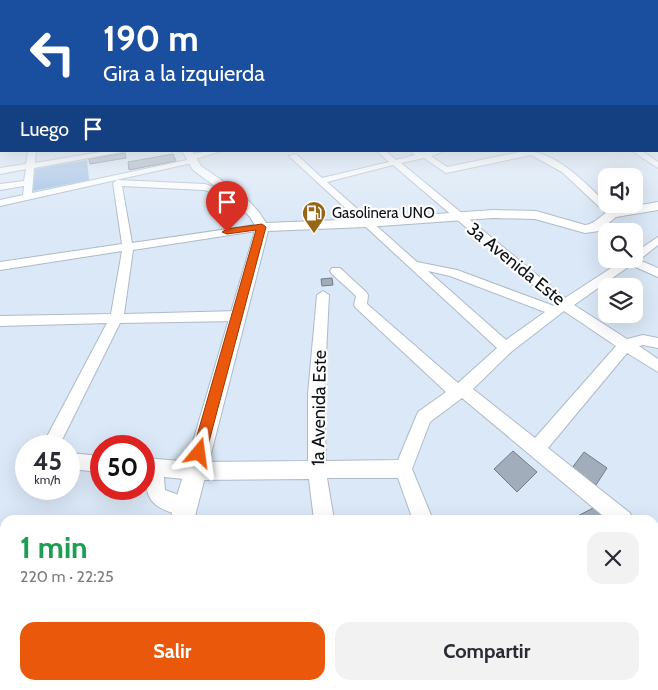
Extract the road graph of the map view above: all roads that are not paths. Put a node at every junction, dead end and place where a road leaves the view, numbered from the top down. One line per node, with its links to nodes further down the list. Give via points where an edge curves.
1 (31, 156): 14 (street)
2 (93, 156): 14 (street)
3 (293, 156): 17 (street)
4 (379, 156): 15 (street)
5 (387, 156): 12 (street, 3a Avenida Este)
6 (412, 156): 12 (street)
7 (422, 156): 8 (street, via 446,170)
8 (512, 156)
9 (540, 156): 26 (street, via 565,170)
10 (643, 156): 13 (street)
11 (190, 157): 18 (street); 23 (main road, via 209,178)
12 (395, 162): 15 (street); 27 (street, 3a Avenida Este)
13 (658, 166)
14 (30, 167): 16 (street); 19 (street)
15 (372, 168): 17 (street)
16 (0, 172)
17 (320, 180): 28 (street)
18 (100, 181): 20 (street); 22 (street)
19 (28, 183): 21 (street); 22 (street)
20 (117, 183): 23 (street, via 205,187); 31 (street)
21 (0, 187)
22 (27, 197): 24 (street)
23 (239, 198): 29 (main road, via 256,215)
24 (0, 203)
25 (658, 206): 26 (main road)
26 (612, 214): 27 (main road, via 594,228 585,229 536,215)
27 (458, 217): 28 (main road); 40 (street, 3a Avenida Este)
28 (366, 223): 29 (main road); 33 (street)
29 (262, 227): 31 (street); 41 (main road)
30 (658, 240): 32 (street)
31 (128, 248): 35 (street); 42 (street)
32 (643, 251)
33 (412, 264): 40 (street, via 453,273); 46 (street)
34 (643, 265): 38 (street)
35 (0, 266)
36 (619, 268): 40 (street)
37 (336, 270): 48 (street, via 362,296 360,304)
38 (658, 273)
39 (323, 295): 54 (street, 1a Avenida Este, via 316,394)
40 (560, 308): 45 (street, 3a Avenida Este); 46 (street)
41 (238, 316): 42 (street); 53 (main road)
42 (117, 317): 43 (street); 49 (street)
43 (0, 321)
44 (658, 343): 45 (street, via 643,340)
45 (625, 345): 47 (street, 3a Avenida Este); 50 (street)
46 (506, 348): 48 (street)
47 (658, 366)
48 (460, 391): 50 (street); 52 (street, via 424,417)
49 (56, 435)
50 (536, 450): 59 (street)
51 (155, 467): 53 (street)
52 (403, 469): 54 (street); 58 (street)
53 (194, 470): 54 (street); 56 (main road)
54 (317, 470): 57 (street, 1a Avenida Este)
55 (155, 494): 56 (street)
56 (184, 514)
57 (323, 515)
58 (421, 515)
59 (617, 515)

